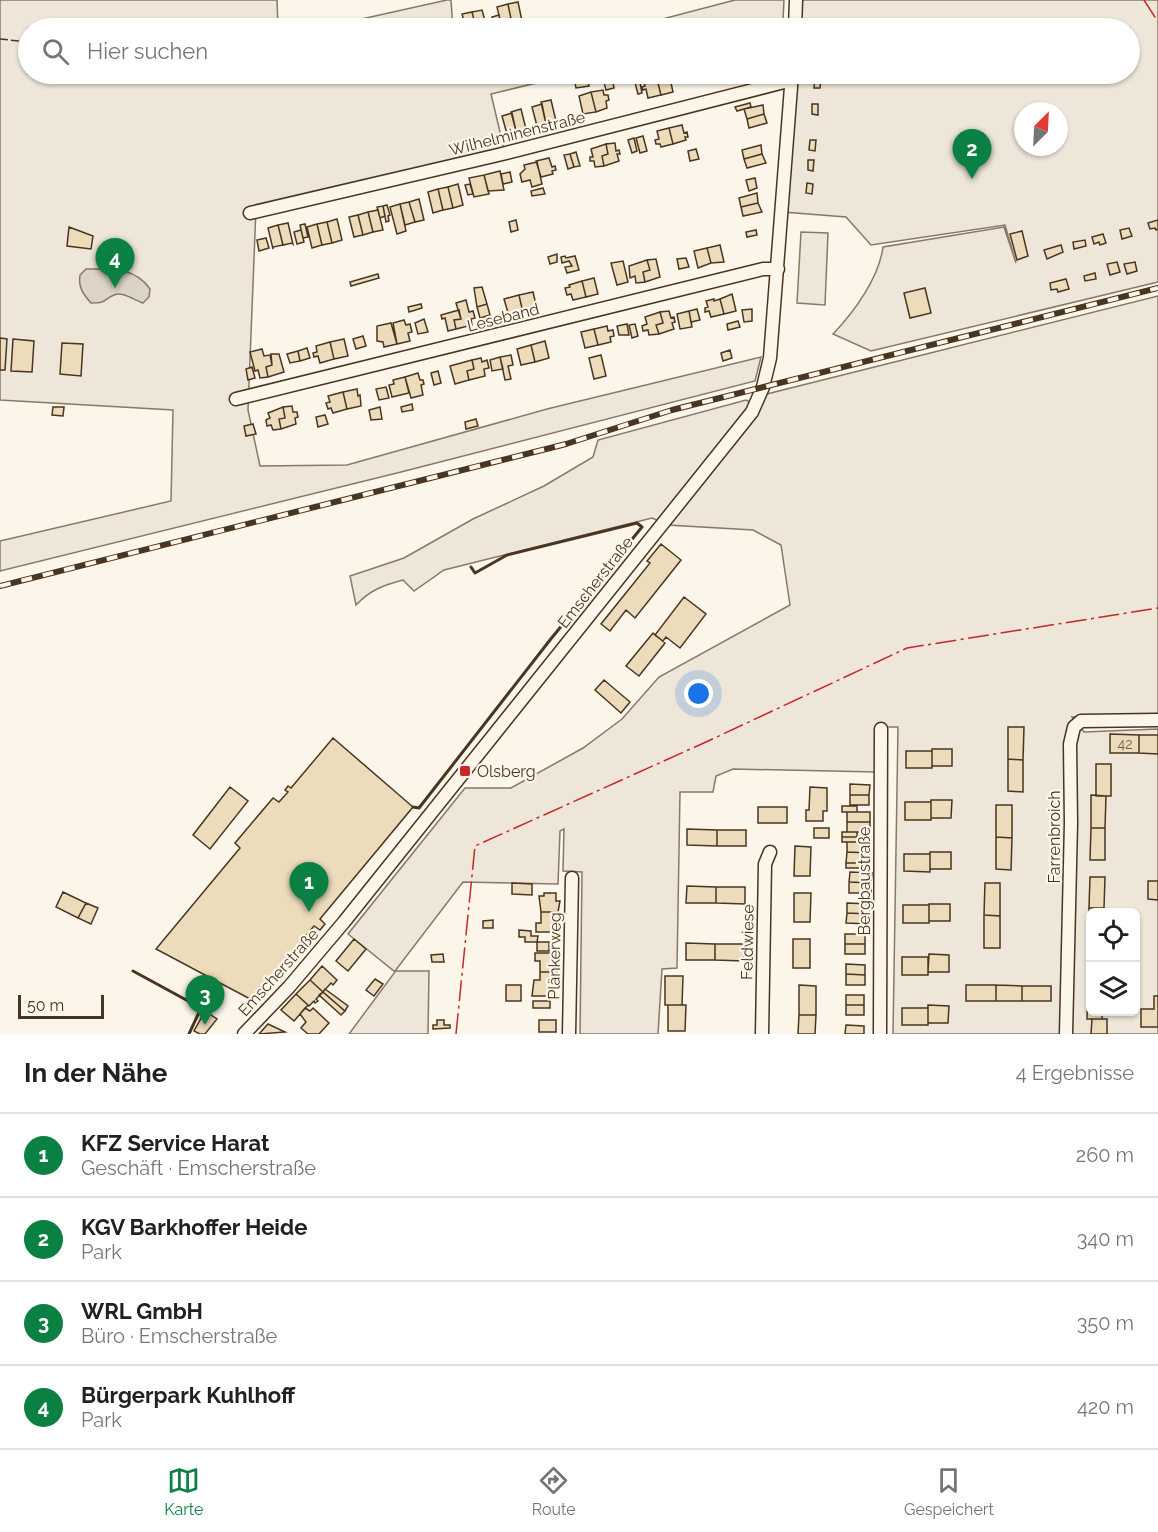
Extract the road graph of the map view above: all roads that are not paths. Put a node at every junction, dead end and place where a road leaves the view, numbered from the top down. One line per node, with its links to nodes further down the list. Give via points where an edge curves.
1 (796, 0): 2 (street)
2 (795, 18)
3 (766, 84): 5 (street, Wilhelminenstraße, via 498,156)
4 (791, 84): 6 (street, Emscherstraße)
5 (250, 213)
6 (778, 269): 7 (street, Leseband, via 763,269); 12 (street, Emscherstraße, via 767,372 747,420 344,922)
7 (236, 399)
8 (1158, 720): 16 (street, Farrenbroich, via 1081,721 1074,727 1070,744)
9 (881, 729): 15 (street, Bergbaustraße)
10 (770, 852): 14 (street, Feldwiese, via 765,864)
11 (572, 878): 13 (street, Plänkerweg)
12 (244, 1034)
13 (569, 1034)
14 (762, 1034)
15 (880, 1034)
16 (1066, 1034)

